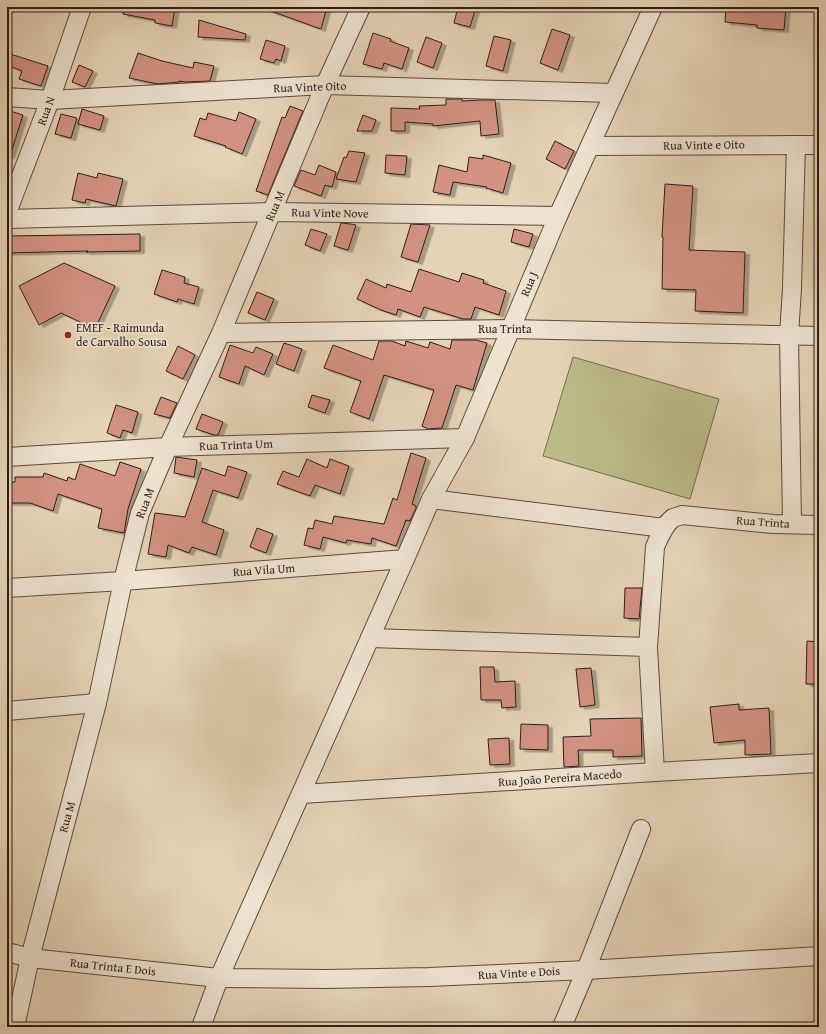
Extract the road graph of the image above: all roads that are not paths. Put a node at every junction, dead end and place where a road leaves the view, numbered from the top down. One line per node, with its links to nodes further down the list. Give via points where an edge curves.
1 (82, 7): 7 (street, Rua N)
2 (361, 7): 4 (street, Rua M)
3 (652, 7): 5 (street, Rua J)
4 (325, 85): 5 (street, Rua Vinte Oito); 7 (street, Rua Vinte Oito); 11 (street, Rua M)
5 (614, 93): 10 (street, Rua J)
6 (7, 97): 7 (street, Rua Vinte Oito)
7 (50, 100): 12 (street, Rua N)
8 (796, 145): 9 (street, Rua Vinte e Oito); 10 (street, Rua Vinte e Oito); 17 (street)
9 (819, 145)
10 (590, 146): 13 (street, Rua J)
11 (272, 212): 13 (street, Rua Vinte Nove); 14 (street, Rua Vinte Nove); 16 (street, Rua M)
12 (7, 213)
13 (558, 216): 15 (street, Rua J)
14 (7, 219)
15 (510, 329): 16 (street, Rua Trinta); 17 (street, Rua Trinta); 19 (street, Rua J)
16 (221, 333): 20 (street, Rua M)
17 (789, 335): 18 (street, Rua Trinta); 23 (street)
18 (819, 336)
19 (465, 438): 20 (street, Rua Trinta Um); 22 (street, Rua J)
20 (168, 447): 21 (street, Rua Trinta Um); 27 (street, Rua M, via 140,513)
21 (7, 457)
22 (431, 499): 25 (street); 26 (street, Rua J)
23 (792, 524): 24 (street, Rua Trinta); 25 (street, Rua Trinta, via 682,515 673,518)
24 (819, 525)
25 (664, 528): 30 (street, via 655,547)
26 (405, 559): 27 (street, Rua Vila Um); 29 (street, Rua J)
27 (123, 581): 28 (street, Rua Vila Um); 31 (street, Rua M)
28 (7, 588)
29 (370, 638): 30 (street); 35 (street, Rua J)
30 (648, 647): 34 (street)
31 (97, 703): 32 (street); 39 (street, Rua M)
32 (7, 711)
33 (819, 763): 34 (street, Rua João Pereira Macedo)
34 (655, 772): 35 (street, Rua João Pereira Macedo)
35 (301, 794): 41 (street, Rua J)
36 (641, 829): 40 (street)
37 (7, 952): 39 (street, Rua Trinta E Dois)
38 (819, 956): 40 (street, Rua Vinte e Dois)
39 (30, 958): 41 (street, Rua Trinta E Dois); 42 (street, Rua M)
40 (586, 970): 41 (street, Rua Vinte e Dois, via 421,977); 44 (street)
41 (219, 978): 43 (street, Rua J)
42 (15, 1027)
43 (201, 1027)
44 (562, 1027)

